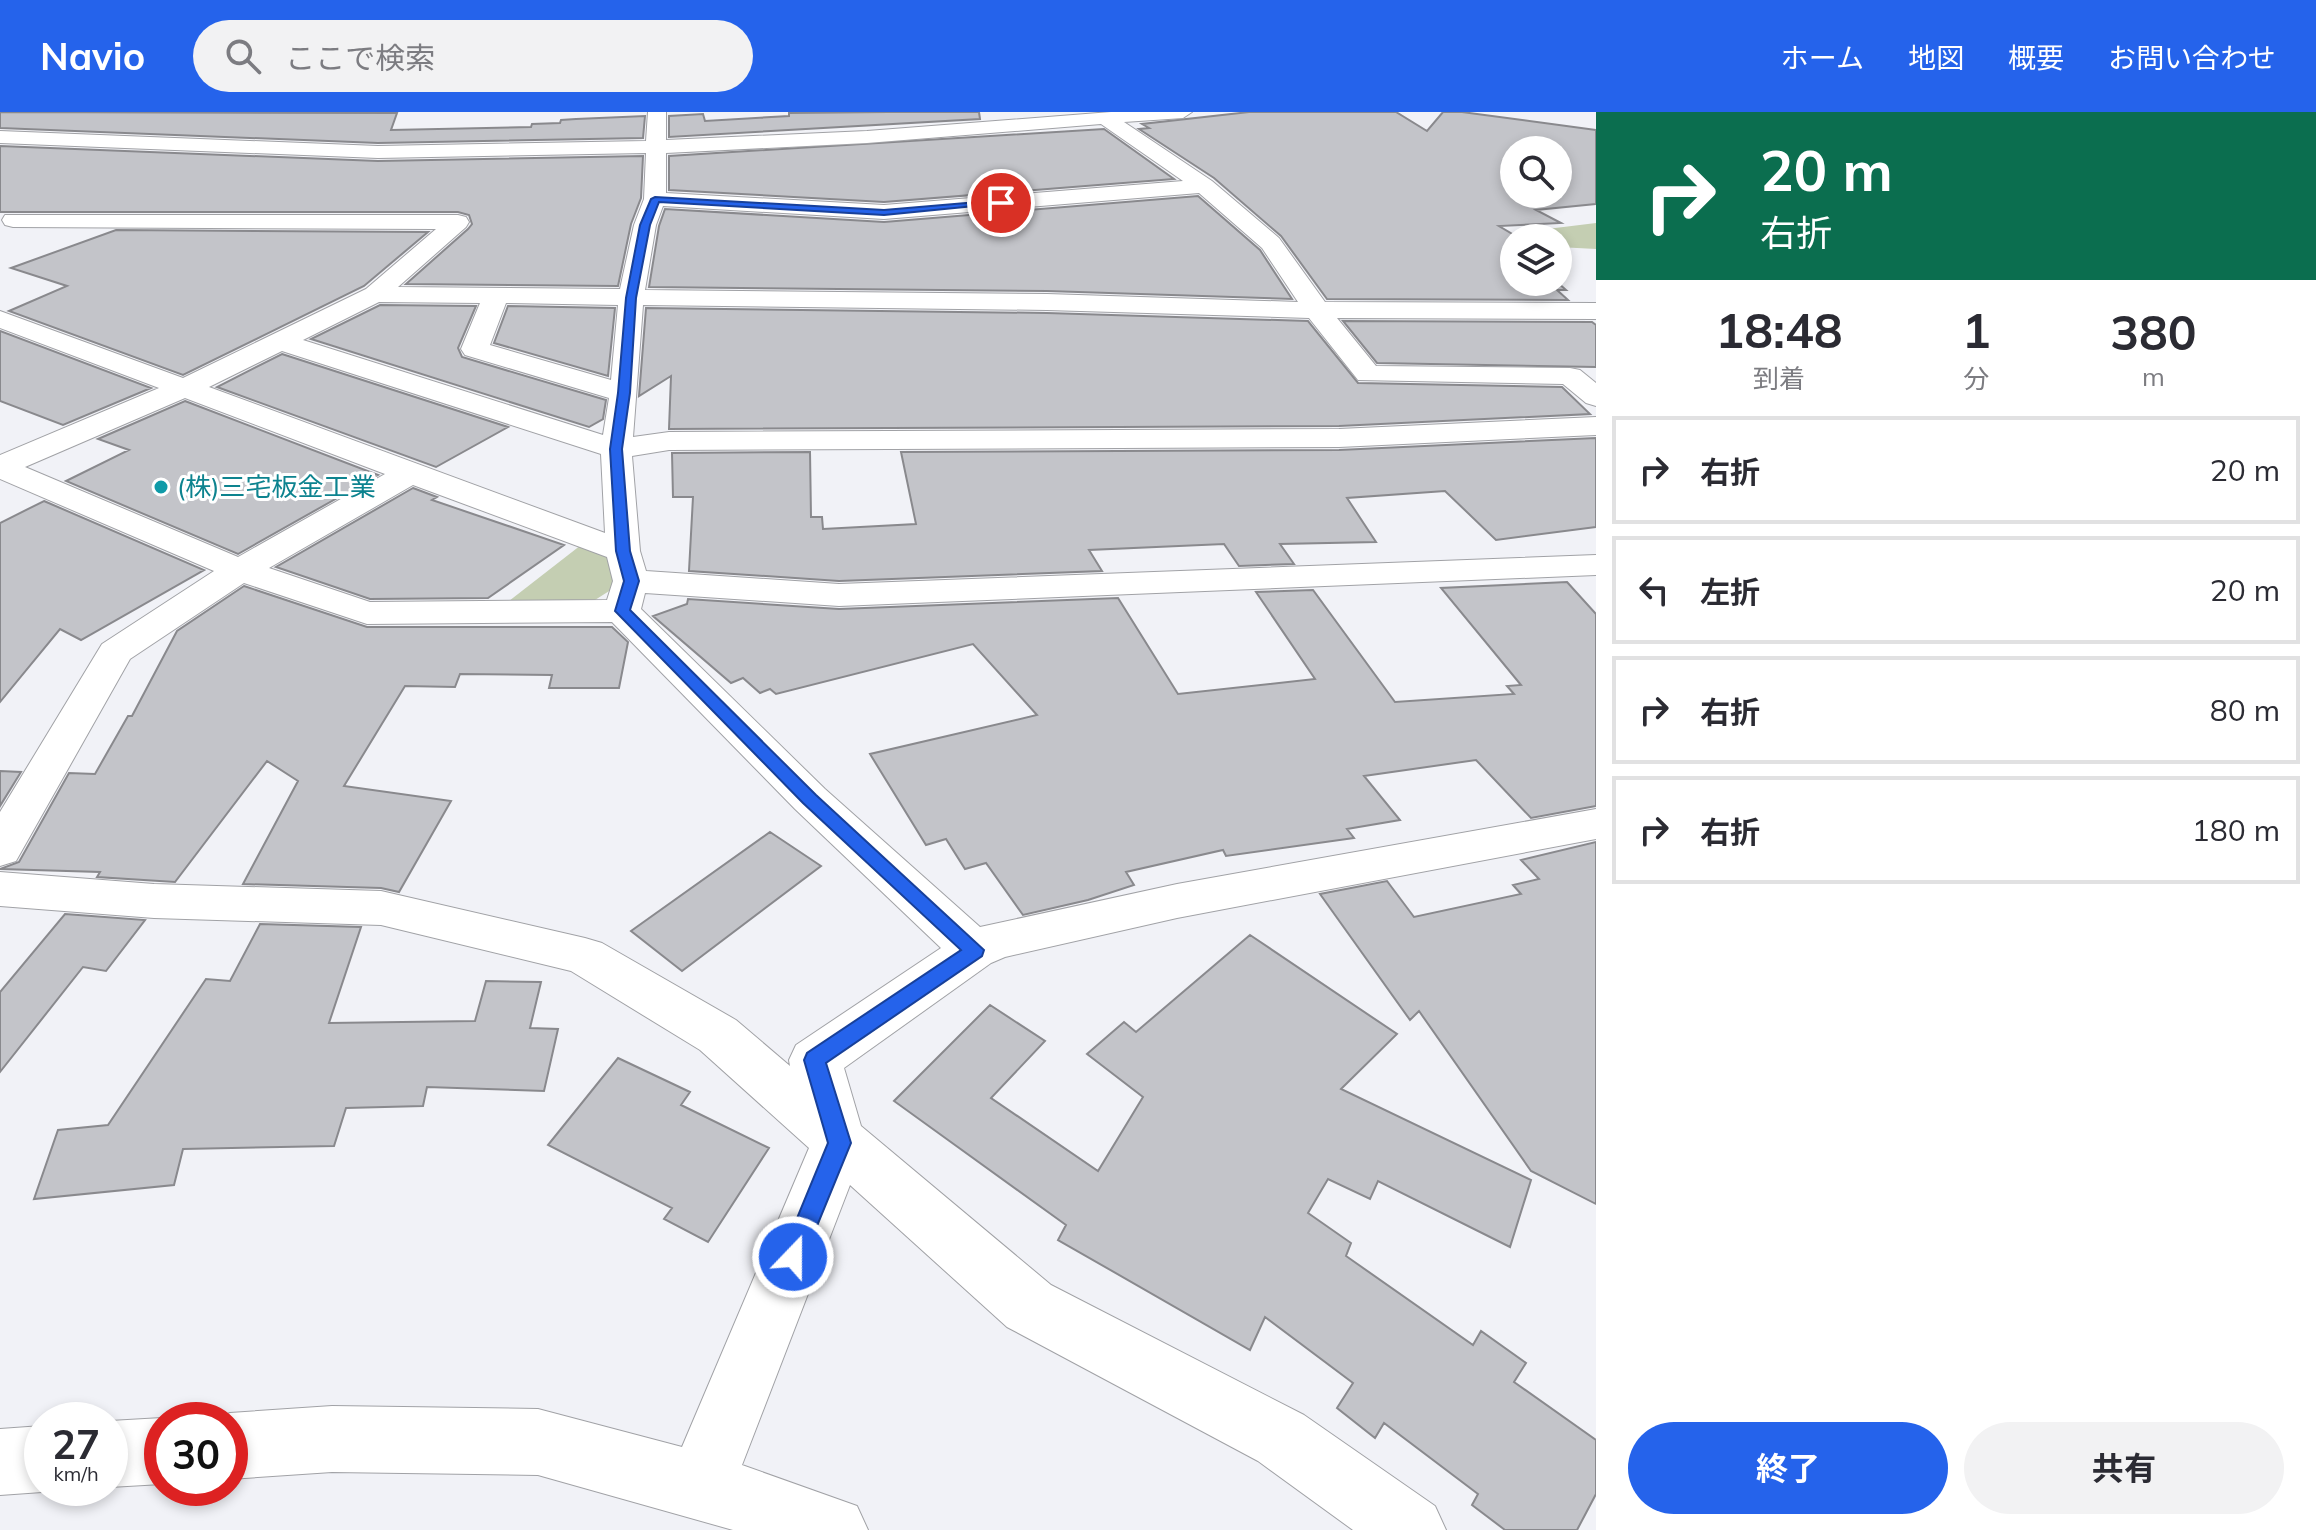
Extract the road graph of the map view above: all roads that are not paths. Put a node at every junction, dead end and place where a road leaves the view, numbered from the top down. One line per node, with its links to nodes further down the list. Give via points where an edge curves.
1 (657, 112): 5 (street)
2 (1183, 112): 3 (street)
3 (1106, 119): 5 (street); 6 (street)
4 (0, 137): 5 (street, via 128,134 378,152)
5 (655, 147): 7 (street)
6 (1204, 186): 7 (street, via 884,212); 12 (street, via 1271,243)
7 (655, 199): 11 (street)
8 (13, 220): 9 (street, via 458,222)
9 (375, 294): 10 (street); 15 (street)
10 (496, 296): 11 (street); 17 (street, via 475,349)
11 (631, 298): 12 (street); 17 (street)
12 (1317, 310): 13 (street); 18 (street, via 1368,374 1570,376)
13 (1596, 311)
14 (0, 319): 16 (street)
15 (282, 342): 16 (street); 20 (street)
16 (185, 388): 21 (street); 22 (street)
17 (624, 393): 20 (street)
18 (1596, 397)
19 (1596, 426): 20 (street, via 1339,438 669,441)
20 (616, 449): 25 (street)
21 (0, 467): 24 (street)
22 (409, 474): 24 (street); 25 (street)
23 (1596, 565): 25 (street, via 839,595)
24 (240, 570): 25 (street, via 367,613); 27 (street, via 115,652)
25 (625, 581): 29 (street, via 810,799)
26 (1596, 824): 29 (street, via 1177,901)
27 (0, 850)
28 (0, 889): 30 (street, via 154,901 381,908 585,956 718,1035)
29 (974, 950): 30 (street, via 815,1060)
30 (839, 1143): 34 (street); 36 (street, via 1029,1306 1281,1438)
31 (248, 1445): 34 (street, via 332,1439 538,1442)
32 (24, 1460): 33 (street)
33 (0, 1462)
34 (700, 1485): 35 (street)
35 (833, 1530)
36 (1411, 1530)

